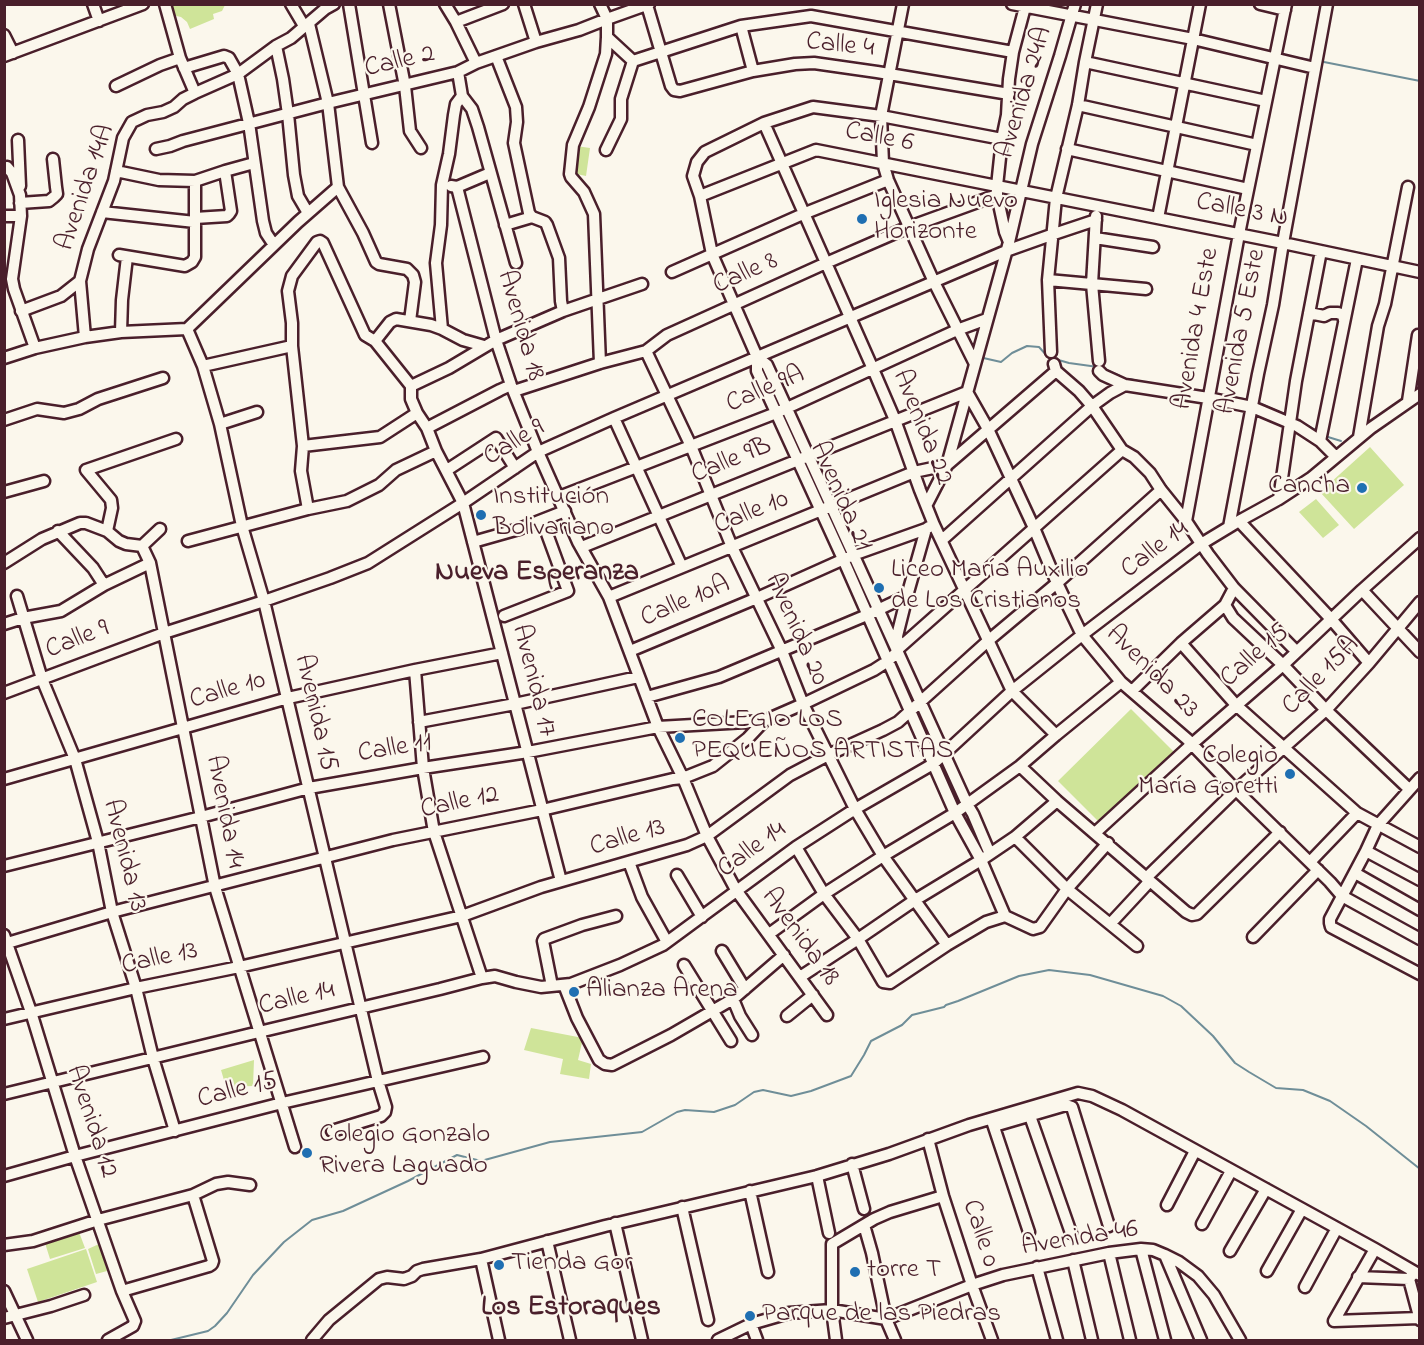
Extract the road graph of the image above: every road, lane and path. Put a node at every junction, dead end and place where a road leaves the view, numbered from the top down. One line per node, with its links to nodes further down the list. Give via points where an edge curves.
1 (93, 4): 24 (street)
2 (143, 4): 24 (street)
3 (165, 4): 41 (street)
4 (291, 4): 26 (street)
5 (333, 4): 26 (street, Avenida 14A)
6 (350, 4): 52 (street)
7 (389, 4): 50 (street)
8 (445, 4): 25 (street)
9 (503, 4): 25 (street)
10 (524, 4): 32 (street)
11 (600, 4): 22 (street)
12 (903, 4): 28 (street)
13 (1012, 4): 19 (street)
14 (1097, 4): 23 (street)
15 (1200, 4): 31 (street)
16 (1260, 4): 20 (street)
17 (1327, 4): 43 (street, Avenida 5 Este)
18 (648, 5): 22 (street, Calle 2); 34 (street)
19 (1025, 7): 21 (street); 35 (street)
20 (1285, 7): 38 (street, Avenida 4 Este)
21 (1074, 10): 23 (street); 87 (street, Avenida 24A)
22 (607, 19): 30 (street); 32 (street, Calle 2)
23 (1094, 19): 31 (street); 40 (street)
24 (99, 21): 36 (street)
25 (456, 22): 42 (street)
26 (307, 25): 33 (street, Avenida 14A); 56 (street)
27 (741, 26): 28 (street, via 811,16); 34 (street); 45 (street)
28 (897, 31): 35 (street); 47 (street)
29 (4, 35): 36 (street)
30 (608, 36): 39 (street); 125 (street, via 589,107 573,145 570,174 594,213)
31 (1193, 39): 38 (street); 48 (street)
32 (536, 42): 37 (street, Calle 2)
33 (276, 46): 46 (street, Avenida 14A); 58 (street)
34 (661, 51): 39 (street); 45 (street, Calle 4, via 674,90)
35 (1013, 52): 53 (street)
36 (9, 55)
37 (496, 56): 42 (street, Calle 2); 98 (street, via 516,107 514,143)
38 (1275, 57): 43 (street); 55 (street, Avenida 4 Este)
39 (633, 61): 70 (street, via 621,99 621,119)
40 (1085, 62): 48 (street); 57 (street)
41 (182, 63): 46 (street, via 224,56); 49 (street, via 160,65); 51 (street)
42 (476, 63): 44 (street, Calle 2)
43 (1315, 68): 107 (street, Avenida 5 Este)
44 (458, 72): 50 (street, Calle 2); 54 (street)
45 (753, 72): 47 (street, Calle 4, via 814,63)
46 (238, 74): 51 (street, Avenida 14A); 60 (street)
47 (889, 75): 53 (street, Calle 4); 59 (street)
48 (1184, 83): 55 (street); 62 (street)
49 (116, 86)
50 (405, 86): 52 (street, Calle 2); 67 (street, via 410,131)
51 (195, 93): 76 (street, Avenida 14A, via 174,107 132,122 123,138)
52 (364, 94): 56 (street, Calle 2); 65 (street)
53 (1009, 94): 63 (street)
54 (462, 96): 79 (street, via 472,109); 82 (street, via 456,104)
55 (1266, 101): 66 (street, Avenida 4 Este)
56 (328, 103): 58 (street, Calle 2); 83 (street)
57 (1078, 105): 62 (street); 69 (street)
58 (288, 114): 60 (street, Calle 2); 94 (street, via 298,196)
59 (881, 116): 61 (street, via 813,107); 63 (street); 74 (street)
60 (249, 123): 68 (street, Calle 2); 72 (street)
61 (764, 123): 73 (street, Avenida 22); 89 (street, Avenida 21, via 705,153 697,162 693,176)
62 (1176, 127): 66 (street); 78 (street)
63 (1002, 138): 88 (street)
64 (18, 140): 91 (street)
65 (372, 143)
66 (1257, 145): 86 (street, Avenida 4 Este)
67 (421, 147)
68 (156, 148)
69 (1067, 149): 78 (street); 90 (street)
70 (606, 150)
71 (53, 159): 91 (street, via 57,194 49,201)
72 (254, 163): 77 (street); 108 (street, via 263,221)
73 (780, 163): 74 (street, Calle 6, via 816,150); 89 (street, Calle 6); 95 (street, Avenida 22)
74 (883, 163): 80 (street); 88 (street, Calle 6)
75 (7, 167): 91 (street)
76 (116, 171): 81 (street, via 159,180); 93 (street, Avenida 14A)
77 (225, 171): 81 (street); 100 (street, via 231,211 226,216)
78 (1167, 171): 86 (street); 99 (street)
79 (490, 173): 84 (street); 102 (street)
80 (888, 180): 95 (street); 103 (street)
81 (195, 181): 100 (street)
82 (442, 185): 84 (street); 135 (street, via 436,263)
83 (338, 187): 94 (street); 133 (street, via 376,262 407,269 413,275 416,282)
84 (458, 187): 140 (street, Avenida 18)
85 (1408, 187): 116 (street)
86 (1248, 189): 105 (street, Avenida 4 Este)
87 (1021, 190): 88 (street, Calle 6); 90 (street, Calle 6); 109 (street, Avenida 24A)
88 (997, 191): 103 (street, Calle 8); 109 (street)
89 (700, 196): 112 (street, Avenida 21)
90 (1056, 198): 92 (street, Calle 3 N); 104 (street)
91 (20, 199): 97 (street)
92 (1097, 206): 99 (street, Calle 3 N); 101 (street)
93 (102, 212): 100 (street); 120 (street, Avenida 14A)
94 (308, 213): 108 (street)
95 (803, 214): 112 (street); 115 (street, Avenida 22)
96 (4, 216): 97 (street)
97 (21, 216): 127 (street, via 12,279)
98 (532, 217): 102 (street); 128 (street, via 547,225 559,258)
99 (1158, 218): 105 (street, Calle 3 N)
100 (195, 220): 137 (street, via 195,257 185,266 123,256)
101 (1096, 220): 104 (street, Calle 9); 106 (street)
102 (506, 225): 114 (street)
103 (909, 227): 115 (street, Calle 8); 121 (street)
104 (1051, 234): 109 (street, Calle 9); 119 (street)
105 (1239, 234): 107 (street, Calle 3 N); 160 (street, Avenida 4 Este)
106 (1095, 238): 110 (street); 123 (street)
107 (1283, 243): 111 (street, Calle 3 N); 163 (street, Avenida 5 Este)
108 (274, 245): 134 (street)
109 (1008, 247): 121 (street, Calle 9); 131 (street, Avenida 24A)
110 (1154, 247)
111 (1321, 251): 113 (street, Calle 3 N); 129 (street)
112 (712, 254): 117 (street); 126 (street, Avenida 21)
113 (1357, 259): 116 (street, Calle 3 N); 132 (street)
114 (516, 263)
115 (826, 263): 126 (street, Calle 8); 130 (street, Avenida 22)
116 (1393, 267): 118 (street, Calle 3 N); 174 (street, via 1378,326)
117 (672, 272)
118 (1419, 272)
119 (1048, 280): 123 (street); 146 (street)
120 (80, 281): 127 (street, Avenida 14A, via 61,296); 139 (street)
121 (933, 282): 130 (street, Calle 9); 136 (street)
122 (642, 284): 125 (street)
123 (1092, 284): 124 (street); 154 (street, via 1099,366 1102,375)
124 (1146, 289)
125 (597, 299): 128 (street); 149 (street)
126 (735, 304): 145 (street, Calle 8, via 667,335); 147 (street, Avenida 21)
127 (21, 311): 144 (street)
128 (563, 311): 140 (street)
129 (1309, 313): 132 (street, via 1338,313); 170 (street)
130 (850, 316): 147 (street, Calle 9); 152 (street, Avenida 22)
131 (987, 318): 136 (street, Calle 9A); 150 (street, Avenida 24A)
132 (1344, 320): 176 (street)
133 (410, 321): 135 (street); 141 (street, via 390,322)
134 (187, 329): 137 (street); 151 (street, Avenida 15)
135 (442, 329): 143 (street)
136 (957, 330): 150 (street); 152 (street, Calle 9A)
137 (121, 332): 139 (street)
138 (1418, 335): 161 (street)
139 (85, 337): 144 (street)
140 (496, 340): 143 (street); 156 (street, Avenida 18)
141 (375, 341): 142 (street, Avenida 17, via 365,335 320,241 292,276 288,291); 155 (street, Avenida 17)
142 (292, 346): 151 (street); 177 (street)
143 (484, 346): 155 (street)
144 (35, 348): 148 (street)
145 (646, 351): 149 (street, Calle 8); 159 (street, Avenida 20)
146 (1051, 352)
147 (757, 357): 159 (street, Calle 9); 164 (street, Avenida 21, via 757,371)
148 (4, 358)
149 (600, 363): 156 (street, Calle 8)
150 (975, 364): 157 (street, Avenida 24A)
151 (203, 366): 171 (street, Avenida 15)
152 (873, 369): 164 (street, Calle 9A); 169 (street, Avenida 22)
153 (163, 378): 168 (street, via 64,413 37,409)
154 (1125, 385): 160 (street); 162 (street)
155 (411, 386): 166 (street, Avenida 17)
156 (513, 388): 172 (street, Calle 8, via 500,390); 181 (street, Avenida 18)
157 (967, 392): 169 (street, Calle 9B); 173 (street, Avenida 23); 184 (street, Avenida 24A)
158 (1419, 394): 161 (street, Calle 14)
159 (668, 395): 167 (street, Calle 9); 178 (street, Avenida 20)
160 (1209, 398): 163 (street); 205 (street, Avenida 4 Este)
161 (1408, 401): 174 (street, Calle 14)
162 (1092, 406): 173 (street, Calle 10, via 1055,368); 179 (street); 190 (street)
163 (1252, 407): 170 (street); 206 (street, Avenida 5 Este)
164 (781, 410): 178 (street, Calle 9A); 182 (street, Avenida 21)
165 (257, 412): 171 (street)
166 (417, 413): 172 (street, Avenida 17); 177 (street, via 380,437)
167 (614, 418): 181 (street, Calle 9); 185 (street)
168 (4, 420)
169 (895, 420): 182 (street, Calle 9B); 189 (street, Avenida 22)
170 (1291, 422): 176 (street); 197 (street)
171 (220, 424): 207 (street, Avenida 15)
172 (427, 428): 180 (street, Avenida 17)
173 (988, 429): 184 (street, Calle 10); 190 (street, Avenida 23)
174 (1359, 436): 183 (street, Calle 14)
175 (176, 439): 212 (street, via 86,470 111,500)
176 (1320, 441): 183 (street)
177 (303, 446): 200 (street, via 301,471)
178 (691, 446): 185 (street, Calle 9A); 194 (street, Avenida 20)
179 (1122, 450): 192 (street, via 1150,473); 209 (street)
180 (436, 451): 187 (street); 188 (street, Avenida 17)
181 (538, 452): 186 (street, Calle 9); 196 (street, Avenida 18)
182 (802, 457): 194 (street, Calle 9B); 201 (street, Avenida 21)
183 (1336, 458): 197 (street, Calle 14)
184 (947, 465): 189 (street, Calle 10); 199 (street, Avenida 24A)
185 (636, 467): 196 (street, Calle 9A); 203 (street)
186 (515, 468): 188 (street, via 496,438); 198 (street, Calle 9)
187 (396, 470): 195 (street); 200 (street, via 379,485 347,501)
188 (447, 470): 198 (street, Avenida 17)
189 (914, 472): 199 (street, Avenida 22); 201 (street, Calle 10)
190 (1010, 478): 209 (street, Avenida 23); 214 (street)
191 (44, 481): 193 (street)
192 (1161, 490): 205 (street); 225 (street, Calle 13)
193 (4, 492)
194 (711, 495): 203 (street, Calle 9B); 220 (street, Avenida 20)
195 (377, 496)
196 (559, 497): 202 (street, Avenida 18)
197 (1279, 499): 206 (street, Calle 14)
198 (463, 503): 216 (street, Avenida 17); 234 (street, Calle 9, via 368,563)
199 (927, 504): 208 (street, Avenida 22)
200 (308, 509): 207 (street)
201 (826, 509): 220 (street, Calle 10); 221 (street, Avenida 21)
202 (565, 511): 204 (street); 219 (street, Avenida 18)
203 (658, 516): 219 (street, Calle 9B); 224 (street)
204 (542, 520): 216 (street); 238 (street, via 568,591)
205 (1186, 521): 217 (street)
206 (1234, 524): 217 (street, Calle 14); 240 (street)
207 (242, 526): 215 (street); 234 (street, Avenida 15)
208 (930, 527): 214 (street, Avenida 22); 221 (street, Calle 10A); 231 (street)
209 (1034, 528): 225 (street, Avenida 23); 228 (street)
210 (160, 529): 218 (street)
211 (58, 531): 212 (street, via 86,523); 222 (street); 226 (street)
212 (107, 531): 218 (street, via 119,541)
213 (1419, 538): 229 (street, Calle 15)
214 (942, 540): 228 (street, Avenida 22)
215 (188, 541)
216 (473, 542): 252 (street, Avenida 17)
217 (1202, 544): 227 (street); 244 (street, Calle 14)
218 (142, 546): 223 (street, Avenida 14)
219 (582, 547): 232 (street, Avenida 18)
220 (732, 547): 224 (street, Calle 10); 233 (street, Avenida 20)
221 (848, 557): 233 (street, Calle 10A); 237 (street, Avenida 21)
222 (4, 563)
223 (150, 563): 226 (street); 243 (street, Avenida 14)
224 (682, 567): 232 (street, Calle 10)
225 (1057, 583): 244 (street, Avenida 23); 245 (street, Calle 13)
226 (104, 585): 239 (street, via 61,611)
227 (1234, 588): 236 (street); 250 (street)
228 (966, 590): 245 (street, Avenida 22); 247 (street)
229 (1362, 590): 240 (street, Calle 15); 242 (street)
230 (17, 596): 239 (street, Avenida 13)
231 (908, 596): 237 (street); 247 (street, via 897,636)
232 (609, 597): 248 (street, Avenida 18)
233 (757, 598): 248 (street, Calle 10A); 249 (street, Avenida 20)
234 (264, 601): 243 (street, Calle 9); 264 (street, Avenida 15)
235 (1419, 602): 242 (street, Calle 15A)
236 (1225, 605): 246 (street); 255 (street, via 1233,618)
237 (873, 612): 247 (street, Avenida 21); 249 (street); 253 (street, Avenida 21)
238 (504, 616)
239 (23, 618): 241 (street); 258 (street, Avenida 13)
240 (1332, 619): 250 (street, Calle 15); 254 (street)
241 (4, 624)
242 (1397, 629): 251 (street); 254 (street, Calle 15A)
243 (164, 633): 258 (street, Calle 9); 274 (street, Avenida 14)
244 (1082, 635): 259 (street, Avenida 23); 261 (street, Calle 14)
245 (989, 640): 261 (street, Avenida 22); 265 (street, Calle 13)
246 (1181, 643): 260 (street); 268 (street)
247 (898, 650): 253 (street, Calle 12); 265 (street, Avenida 21)
248 (630, 651): 257 (street, Avenida 18)
249 (782, 651): 263 (street, via 719,677); 267 (street, Avenida 20)
250 (1297, 652): 255 (street, Calle 15)
251 (1419, 652)
252 (502, 654): 256 (street, Calle 10); 266 (street, Avenida 17)
253 (888, 660): 267 (street, Calle 12); 270 (street, Avenida 21)
254 (1369, 663): 269 (street, Calle 15A)
255 (1283, 665): 268 (street, Calle 15); 269 (street)
256 (415, 670): 264 (street, Calle 10); 272 (street)
257 (638, 677): 263 (street, Avenida 18); 266 (street)
258 (42, 679): 262 (street, Calle 9); 281 (street, Avenida 13)
259 (1122, 682): 260 (street, Avenida 23); 275 (street)
260 (1133, 690): 276 (street, Avenida 23)
261 (1012, 691): 275 (street, Avenida 22); 279 (street, Calle 14)
262 (4, 693)
263 (647, 696): 273 (street, Avenida 18)
264 (288, 698): 274 (street, Calle 10); 288 (street, Avenida 15)
265 (921, 703): 270 (street, Calle 13); 279 (street, Avenida 21)
266 (515, 704): 272 (street); 278 (street, Avenida 17)
267 (803, 704): 271 (street, Calle 12); 280 (street, Avenida 20)
268 (1236, 705): 276 (street, Calle 15); 277 (street)
269 (1326, 710): 277 (street, Calle 15A); 289 (street)
270 (910, 711): 280 (street, Calle 13, via 898,722); 282 (street, Avenida 21)
271 (764, 721): 273 (street, Calle 11); 285 (street, Calle 12, via 713,766)
272 (419, 722): 284 (street)
273 (658, 727): 278 (street, Calle 11); 285 (street, Avenida 18)
274 (184, 729): 281 (street, Calle 10); 297 (street, Avenida 14)
275 (1056, 735): 283 (street)
276 (1192, 744): 290 (street, Avenida 23); 301 (street, Calle 15)
277 (1284, 747): 290 (street, Calle 15A); 296 (street)
278 (528, 752): 284 (street, Calle 11); 294 (street, Avenida 17)
279 (944, 754): 282 (street, Calle 14); 292 (street, Avenida 21)
280 (828, 755): 293 (street, Avenida 20); 302 (street, Calle 13, via 790,775)
281 (75, 759): 287 (street, Calle 10); 304 (street, Avenida 13)
282 (933, 764): 293 (street, Calle 14); 295 (street, Avenida 21)
283 (1020, 766): 291 (street); 292 (street)
284 (423, 768): 288 (street, Calle 11); 299 (street)
285 (683, 778): 294 (street, Calle 12); 302 (street, Avenida 18)
286 (1419, 778): 289 (street)
287 (4, 779)
288 (309, 788): 297 (street, Calle 11); 311 (street, Avenida 15)
289 (1409, 789): 298 (street)
290 (1236, 790): 300 (street, Avenida 23); 317 (street, Calle 15A)
291 (1057, 801): 301 (street); 303 (street)
292 (967, 804): 295 (street); 310 (street, Avenida 21)
293 (855, 809): 306 (street, Calle 14); 309 (street, Avenida 20)
294 (542, 810): 299 (street, Calle 12); 319 (street, Avenida 17)
295 (955, 813): 309 (street); 310 (street, Avenida 21)
296 (1357, 813): 298 (street); 314 (street)
297 (201, 817): 304 (street, Calle 11); 320 (street, Avenida 14)
298 (1378, 825): 307 (street); 308 (street)
299 (434, 832): 311 (street, Calle 12); 328 (street)
300 (1280, 832): 314 (street, Avenida 23); 317 (street, via 1197,914 1186,912)
301 (1095, 833): 305 (street)
302 (707, 836): 312 (street, Calle 13); 322 (street, Avenida 18)
303 (1015, 837): 310 (street); 321 (street)
304 (98, 842): 313 (street, Calle 11); 327 (street, Avenida 13)
305 (1108, 843): 317 (street); 321 (street)
306 (796, 847): 322 (street, Calle 14); 323 (street)
307 (1419, 847)
308 (1366, 851): 315 (street); 318 (street)
309 (883, 856): 323 (street); 325 (street, Avenida 20)
310 (985, 857): 325 (street); 331 (street, Avenida 21)
311 (326, 858): 320 (street, Calle 12); 339 (street, Avenida 15)
312 (629, 862): 319 (street, Calle 13); 338 (street, via 642,897)
313 (4, 866)
314 (1314, 866): 324 (street, Avenida 23); 334 (street)
315 (1355, 873): 324 (street); 326 (street)
316 (677, 875): 330 (street)
317 (1148, 880): 332 (street, Calle 15A)
318 (1419, 880)
319 (561, 881): 328 (street, Calle 13)
320 (215, 887): 327 (street, Calle 12); 345 (street, Avenida 14)
321 (1067, 889): 331 (street, via 1038,929); 332 (street)
322 (736, 890): 330 (street, Calle 14); 333 (street, Avenida 18)
323 (824, 894): 333 (street); 335 (street)
324 (1342, 896): 336 (street, Avenida 23); 346 (street, via 1330,919 1331,927)
325 (915, 900): 335 (street); 340 (street, Avenida 20)
326 (1419, 910)
327 (112, 912): 337 (street, Calle 12); 351 (street, Avenida 13)
328 (462, 916): 339 (street, Calle 13); 348 (street)
329 (616, 916): 350 (street, via 544,939)
330 (702, 916): 338 (street, Calle 14)
331 (1005, 916): 340 (street, via 986,922)
332 (1111, 924): 341 (street)
333 (769, 934): 343 (street, Avenida 18)
334 (1253, 937)
335 (858, 939): 340 (street, via 886,983); 347 (street)
336 (1419, 939)
337 (5, 941): 357 (street, Avenida 12)
338 (667, 942): 349 (street, Calle 14, via 620,965)
339 (346, 943): 345 (street, Calle 13); 355 (street, Avenida 15)
340 (947, 945)
341 (1137, 946)
342 (723, 951): 352 (street)
343 (784, 955): 347 (street, Avenida 18); 352 (street)
344 (684, 965): 356 (street)
345 (239, 967): 351 (street, Calle 13); 361 (street, Avenida 14)
346 (1419, 974)
347 (800, 977): 353 (street, Avenida 18)
348 (482, 978): 350 (street, Calle 14, via 495,976); 355 (street, Calle 14)
349 (564, 985): 350 (street, Calle 14); 356 (street, via 577,1018 599,1060 605,1064 612,1065 631,1056)
350 (552, 986)
351 (136, 988): 357 (street, Calle 13); 365 (street, Avenida 13)
352 (745, 989): 354 (street)
353 (813, 995): 358 (street, Avenida 18); 359 (street)
354 (733, 999): 356 (street); 362 (street)
355 (361, 1008): 361 (street, Calle 14); 366 (street, Avenida 15)
356 (712, 1011): 363 (street)
357 (31, 1012): 360 (street, Calle 13); 367 (street, Avenida 12)
358 (827, 1015)
359 (787, 1016)
360 (4, 1019)
361 (259, 1032): 365 (street, Calle 14); 369 (street, Avenida 14)
362 (752, 1035)
363 (731, 1041)
364 (483, 1056): 366 (street, Calle 15)
365 (153, 1058): 367 (street, Calle 14); 372 (street, Avenida 13)
366 (378, 1081): 369 (street, Calle 15); 373 (street, Avenida 15, via 385,1112)
367 (53, 1083): 368 (street, Calle 14); 377 (street, Avenida 12)
368 (4, 1094)
369 (282, 1103): 372 (street, Calle 15); 375 (street, Avenida 14)
370 (1030, 1116): 371 (street); 395 (street, via 1072,1107); 398 (street)
371 (993, 1122): 374 (street); 376 (street, via 1078,1093 1122,1110); 397 (street)
372 (175, 1131): 377 (street, Calle 15)
373 (332, 1131)
374 (928, 1139): 378 (street); 386 (street, Calle 0)
375 (295, 1147)
376 (1195, 1151): 379 (street); 387 (street)
377 (75, 1156): 380 (street, Calle 15); 391 (street, Avenida 12)
378 (852, 1164): 381 (street); 389 (street)
379 (1231, 1171): 383 (street); 393 (street)
380 (4, 1176)
381 (817, 1176): 384 (street); 399 (street)
382 (250, 1185): 385 (street, via 216,1184)
383 (1266, 1189): 390 (street); 404 (street)
384 (750, 1191): 388 (street); 411 (street)
385 (193, 1195): 391 (street); 417 (street, via 212,1264)
386 (943, 1196): 394 (street, via 890,1212); 414 (street, Calle 0)
387 (1167, 1205)
388 (682, 1207): 392 (street); 424 (street)
389 (864, 1209)
390 (1302, 1209): 396 (street); 410 (street)
391 (98, 1220): 401 (street, via 33,1241); 417 (street, Avenida 12)
392 (615, 1223): 400 (street); 431 (street)
393 (1202, 1224)
394 (864, 1226): 399 (street); 422 (street)
395 (1109, 1226)
396 (1337, 1228): 403 (street); 415 (street)
397 (1029, 1232)
398 (1071, 1233)
399 (830, 1239): 419 (street)
400 (547, 1241): 407 (street); 430 (street)
401 (4, 1245)
402 (1141, 1249): 405 (street, Avenida 46); 406 (street, Avenida 46); 440 (street)
403 (1375, 1249): 412 (street); 413 (street)
404 (1230, 1251)
405 (1109, 1253): 408 (street, Avenida 46); 439 (street)
406 (1165, 1255): 441 (street); 442 (street, Avenida 46, via 1198,1276 1214,1295)
407 (481, 1258): 428 (street, via 423,1269 404,1279 379,1279 329,1320); 429 (street)
408 (1072, 1260): 409 (street, Avenida 46); 438 (street)
409 (1037, 1267): 414 (street, Avenida 46); 437 (street)
410 (1267, 1271)
411 (768, 1272)
412 (1414, 1275): 413 (street); 423 (street)
413 (1358, 1277): 423 (street, via 1334,1321)
414 (972, 1285): 422 (street, Avenida 46); 436 (street, Calle 0)
415 (1305, 1287)
416 (4, 1291): 420 (street)
417 (122, 1291): 427 (street, Avenida 12, via 135,1321)
418 (84, 1295): 420 (street)
419 (832, 1310): 422 (street, Avenida 46); 425 (street, Avenida 46, via 789,1313); 434 (street)
420 (16, 1315): 421 (street); 426 (street)
421 (4, 1318)
422 (886, 1318): 435 (street)
423 (1419, 1319)
424 (708, 1320)
425 (751, 1324): 432 (street, Avenida 46); 433 (street)
426 (27, 1341)
427 (108, 1341)
428 (312, 1341)
429 (499, 1341)
430 (570, 1341)
431 (642, 1341)
432 (718, 1341)
433 (757, 1341)
434 (836, 1341)
435 (895, 1341)
436 (992, 1341)
437 (1057, 1341)
438 (1092, 1341)
439 (1130, 1341)
440 (1164, 1341)
441 (1201, 1341)
442 (1240, 1341)

